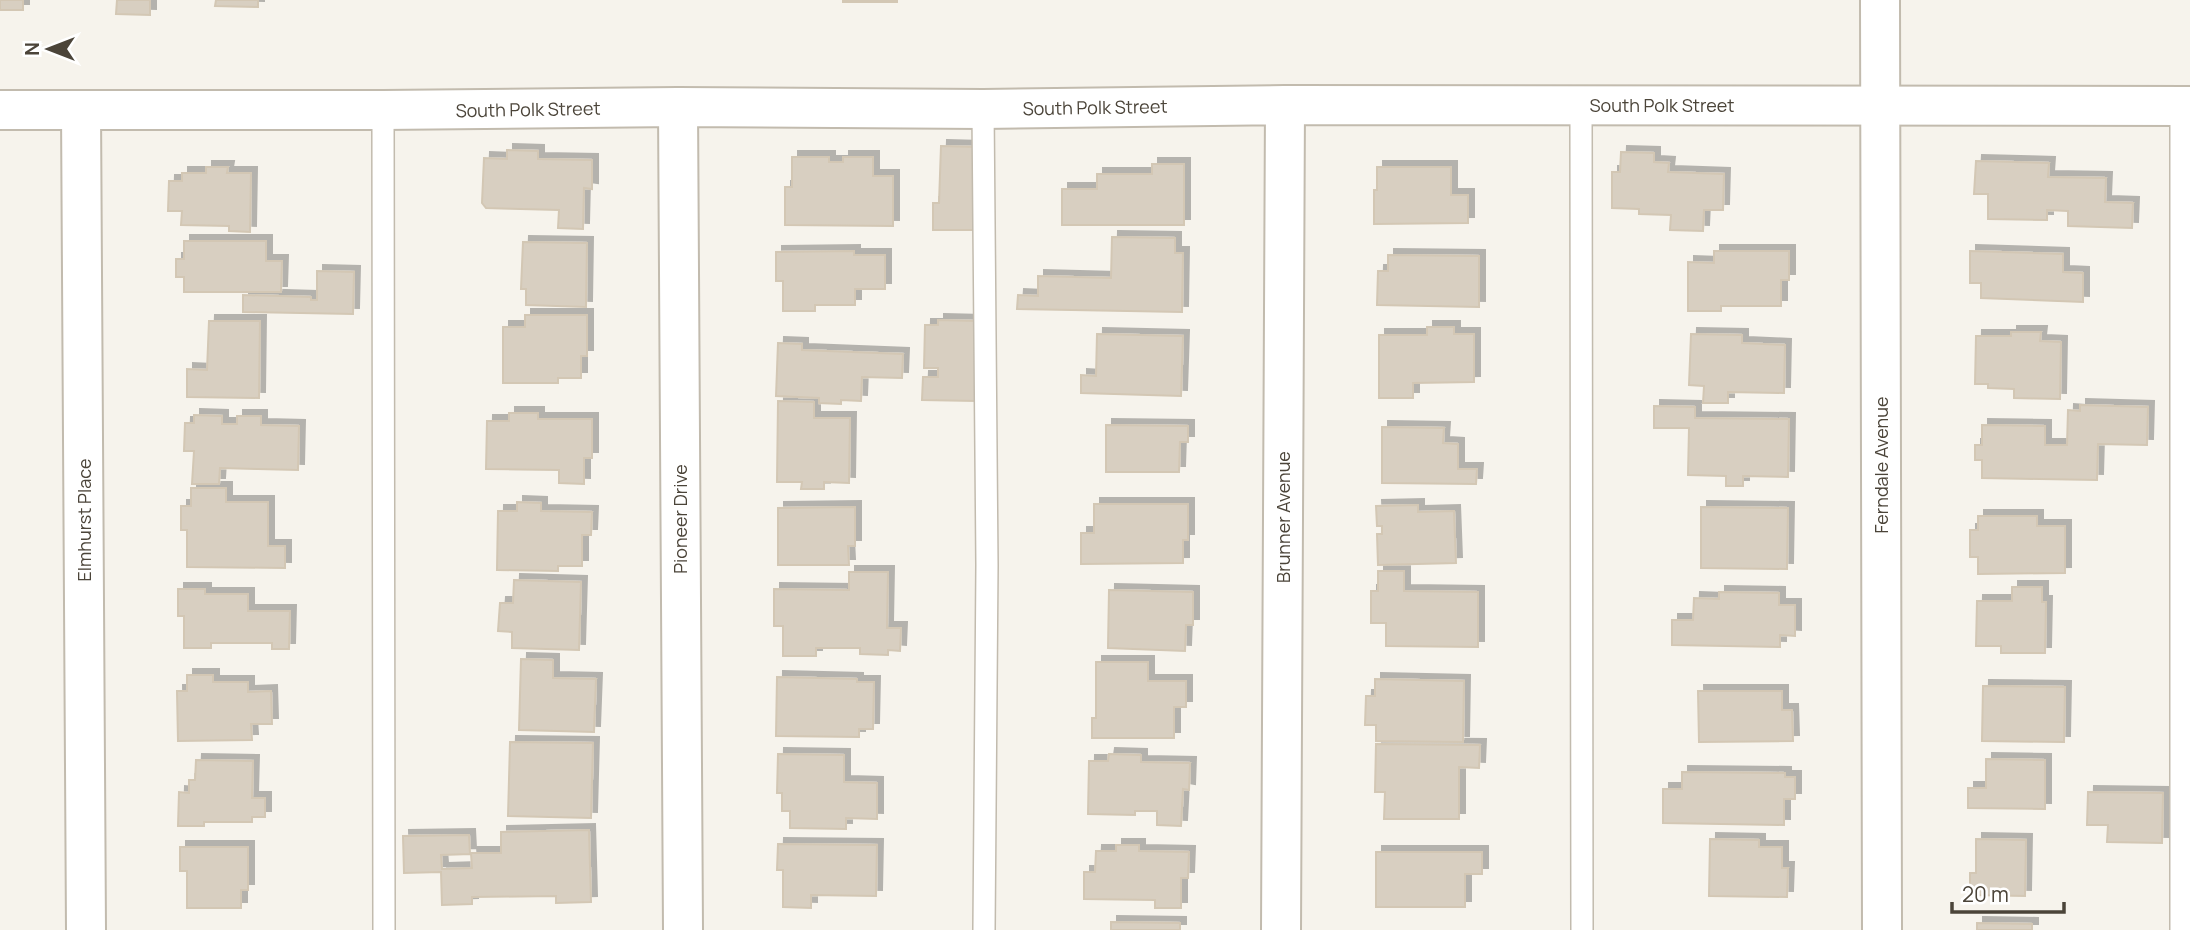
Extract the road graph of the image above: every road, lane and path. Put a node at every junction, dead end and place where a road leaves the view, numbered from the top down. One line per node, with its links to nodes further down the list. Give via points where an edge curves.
1 (1880, 0): 4 (street, Ferndale Avenue)
2 (1285, 104): 3 (street, South Polk Street); 7 (street, South Polk Street); 15 (street, Brunner Avenue)
3 (1581, 104): 4 (street, South Polk Street); 16 (lane)
4 (1881, 106): 5 (street, South Polk Street); 17 (street, Ferndale Avenue)
5 (2185, 106): 18 (lane)
6 (678, 107): 7 (street, South Polk Street); 10 (street, South Polk Street); 13 (street, Pioneer Drive)
7 (983, 109): 14 (lane)
8 (0, 110): 9 (street, South Polk Street)
9 (81, 110): 10 (street, South Polk Street); 11 (street, Elmhurst Place)
10 (383, 110): 12 (lane)
11 (86, 930)
12 (384, 930)
13 (683, 930)
14 (984, 930)
15 (1281, 930)
16 (1582, 930)
17 (1882, 930)
18 (2182, 930)

